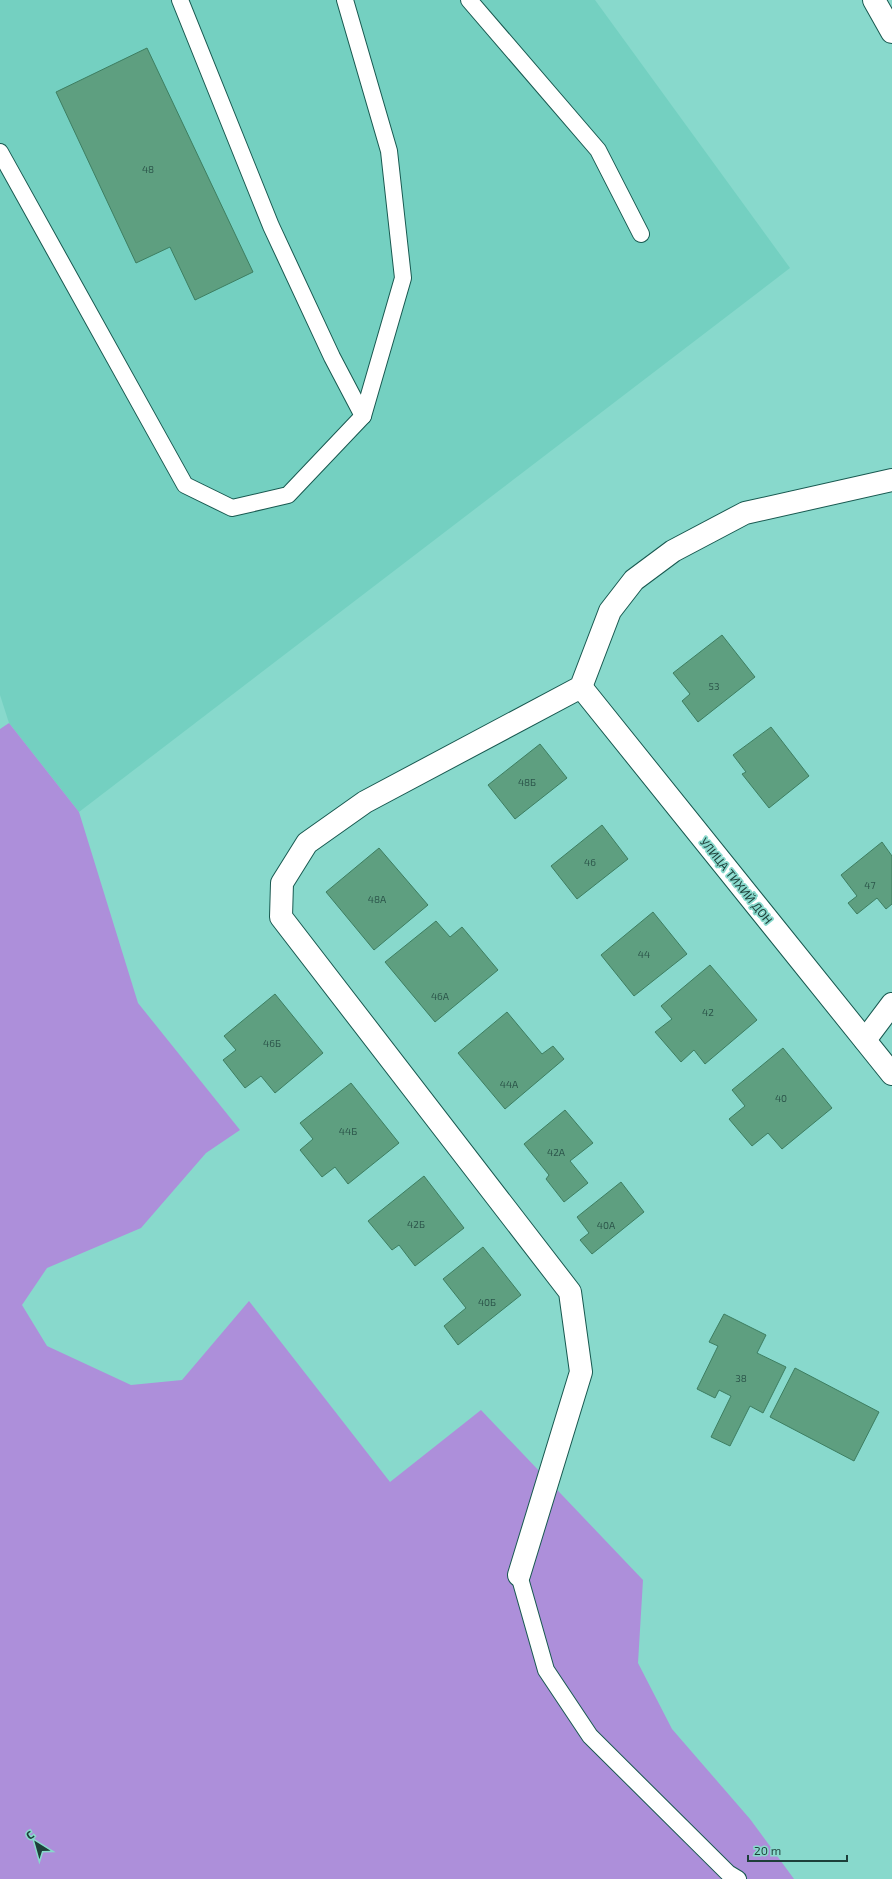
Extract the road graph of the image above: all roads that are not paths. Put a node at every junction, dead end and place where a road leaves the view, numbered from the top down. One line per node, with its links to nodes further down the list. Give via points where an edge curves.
1 (180, 0): 8 (lane, via 271,226 332,357)
2 (345, 0): 8 (lane, via 389,151 403,278)
3 (469, 0): 7 (lane, via 598,150)
4 (874, 0): 5 (street)
5 (892, 32)
6 (0, 152): 8 (lane, via 185,485 232,508 288,495)
7 (641, 234)
8 (363, 416)
9 (892, 480): 10 (street, via 745,513 673,551 634,580 610,611)
10 (581, 687): 12 (street, УЛИЦА ТИХИЙ ДОН); 14 (street, via 365,802 307,843 282,882 281,917 570,1292 581,1372)
11 (892, 1004): 12 (street)
12 (864, 1040): 13 (street, УЛИЦА ТИХИЙ ДОН)
13 (892, 1074)
14 (518, 1575): 15 (lane, via 546,1670 590,1736 728,1873)
15 (738, 1879)

